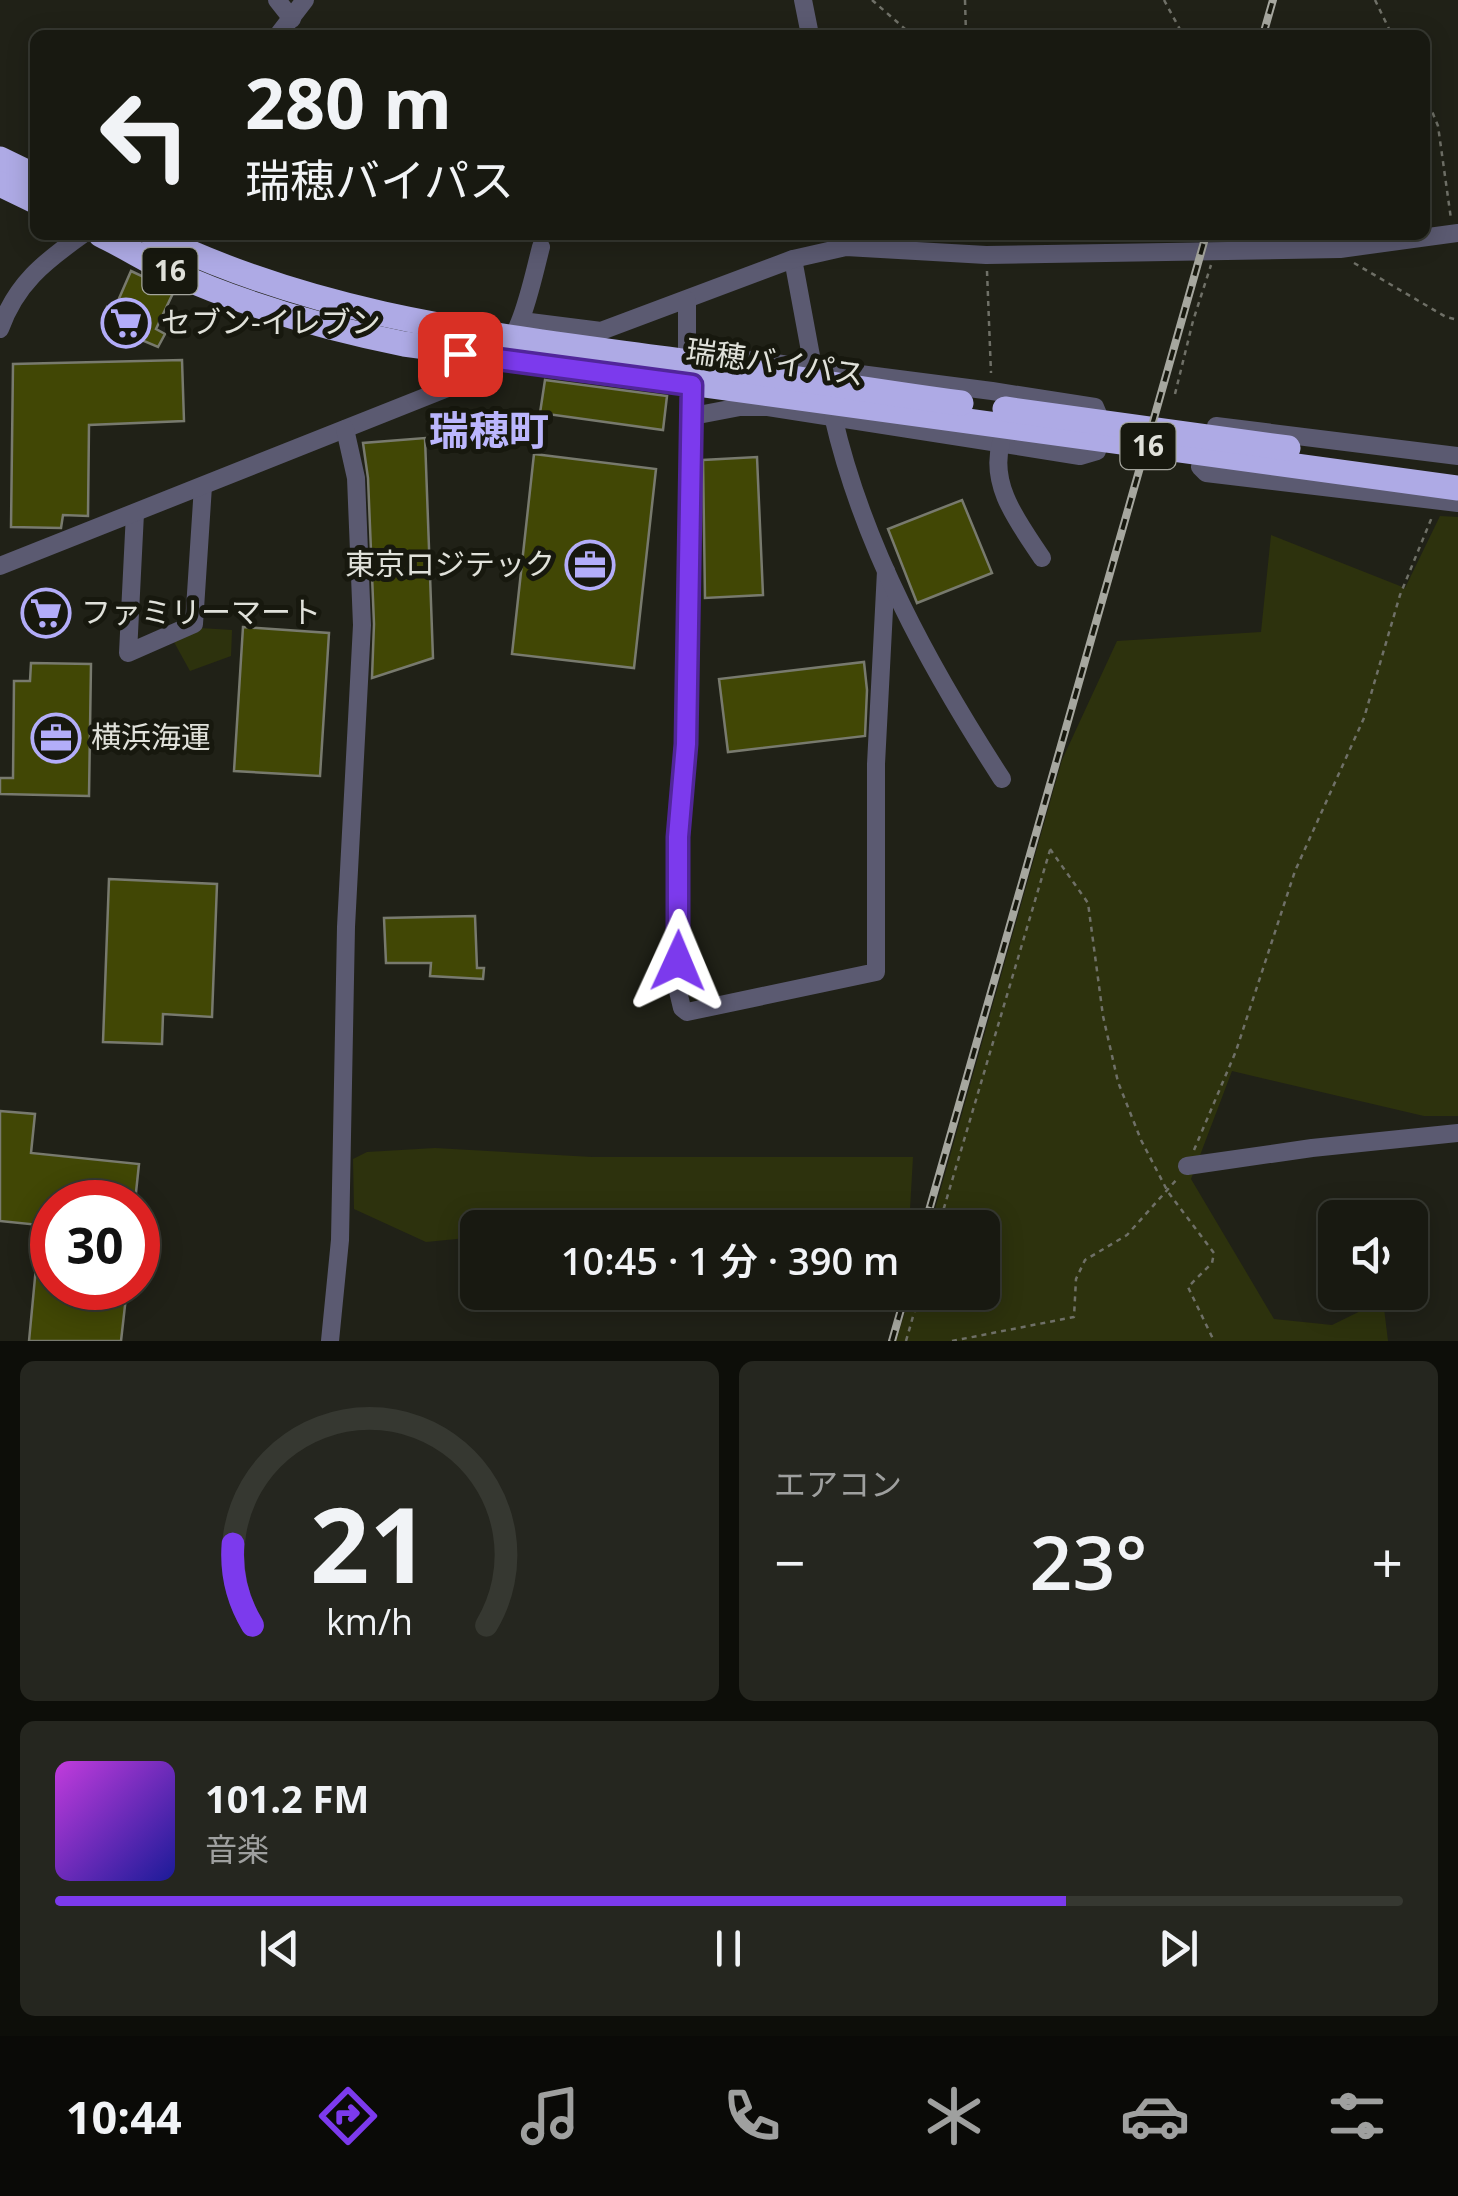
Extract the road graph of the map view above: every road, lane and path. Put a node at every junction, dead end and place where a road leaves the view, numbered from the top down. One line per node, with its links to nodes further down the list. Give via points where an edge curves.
1 (277, 0): 8 (street)
2 (305, 0): 8 (street)
3 (804, 0): 10 (street)
4 (872, 0): 11 (path)
5 (965, 0): 12 (path)
6 (1164, 0): 13 (path)
7 (1375, 0): 14 (path)
8 (292, 19): 9 (street)
9 (282, 30)
10 (809, 30)
11 (906, 30)
12 (966, 30)
13 (1180, 30)
14 (1390, 30)
15 (1430, 106): 20 (path)
16 (0, 158): 17 (highway)
17 (30, 173)
18 (0, 184): 19 (highway)
19 (30, 199)
20 (1456, 234): 21 (street)
21 (1430, 237)
22 (75, 240): 34 (street, via 22,284)
23 (110, 240): 35 (highway, 瑞穂バイパス / 16, via 166,270 364,336)
24 (163, 240): 35 (highway, 瑞穂バイパス / 16, via 310,297)
25 (1410, 240): 28 (street)
26 (845, 241): 30 (street); 31 (street)
27 (541, 248): 35 (street)
28 (1340, 249): 29 (street); 33 (path, via 1355,264)
29 (1216, 250): 30 (street); 40 (path)
30 (986, 255): 39 (path)
31 (793, 259): 32 (street); 37 (street)
32 (688, 300): 35 (street, via 600,331); 36 (street)
33 (1458, 320)
34 (0, 329)
35 (512, 339): 36 (highway, 瑞穂バイパス / 16); 38 (highway, 瑞穂バイパス / 16); 44 (street, via 488,372)
36 (679, 358): 37 (street); 41 (highway, 瑞穂バイパス / 16)
37 (812, 367): 39 (street)
38 (692, 385): 41 (highway, 瑞穂バイパス / 16); 42 (street)
39 (992, 391): 45 (street, via 1095,408 1103,426 1097,451 1080,456)
40 (1175, 394)
41 (942, 409): 47 (highway, 瑞穂バイパス / 16)
42 (693, 416): 43 (street, via 740,407); 55 (street, via 678,837 677,986 687,1012 876,972 876,764)
43 (833, 416): 45 (street); 55 (street)
44 (346, 429): 49 (street); 62 (street, via 356,478 362,626 346,927 340,1240)
45 (1000, 443): 53 (street, via 996,472)
46 (1458, 456): 50 (street, via 1212,425 1200,467 1206,473)
47 (1357, 466): 48 (highway, 瑞穂バイパス / 16); 50 (highway, 瑞穂バイパス / 16)
48 (1458, 471)
49 (203, 486): 52 (street); 52 (street, via 194,624 128,654)
50 (1448, 495): 51 (street); 58 (path, via 1400,595 1364,718 1295,871 1236,1051)
51 (1458, 503)
52 (135, 513): 54 (street)
53 (1042, 558)
54 (0, 566)
55 (886, 571): 56 (street, via 948,695)
56 (1002, 779)
57 (1458, 1133): 58 (street)
58 (1187, 1166): 59 (path)
59 (1168, 1192): 60 (path, via 1118,1082 1088,903 1050,849); 64 (path, via 1127,1234 1086,1260 1076,1279 1074,1317); 65 (path, via 1214,1253 1188,1287)
60 (943, 1210)
61 (915, 1310): 63 (path)
62 (330, 1341)
63 (906, 1341)
64 (952, 1341)
65 (1214, 1341)

